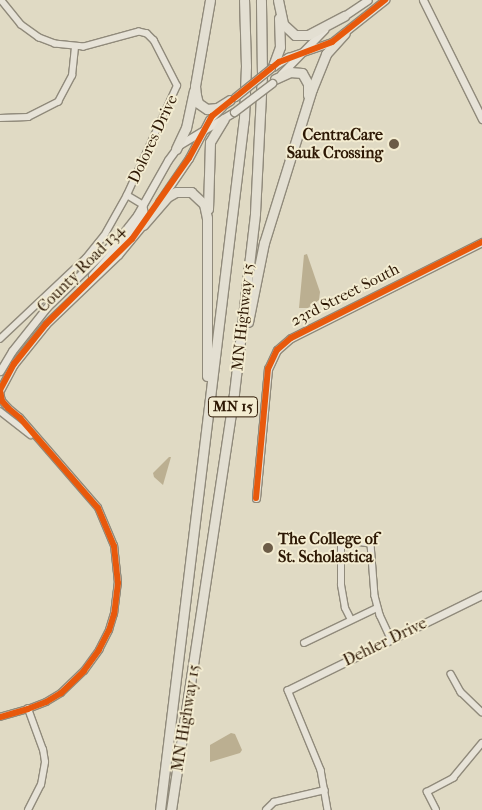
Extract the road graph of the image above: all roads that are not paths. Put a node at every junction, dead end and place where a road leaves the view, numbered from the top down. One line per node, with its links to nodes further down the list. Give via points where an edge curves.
1 (1, 0): 11 (street, Dolores Drive, via 30,32 48,42)
2 (210, 0): 15 (highway)
3 (244, 0): 35 (highway, MN Highway 15 / MN 15, via 244,118)
4 (261, 0): 32 (highway, MN Highway 15 / MN 15, via 258,173)
5 (368, 0): 9 (street, County Road 134)
6 (385, 0): 10 (street, County Road 134)
7 (423, 0): 20 (street)
8 (278, 2): 9 (highway, via 286,28 300,36); 13 (highway, via 280,47)
9 (344, 16): 12 (street, County Road 134, via 321,32)
10 (345, 33): 12 (street, County Road 134, via 332,42); 17 (highway, via 326,54)
11 (75, 47): 18 (street, via 72,76 58,102 28,117); 23 (street, Dolores Drive, via 143,32 154,41 177,86)
12 (304, 52): 13 (street, County Road 134); 14 (street, County Road 134)
13 (272, 67): 16 (street, County Road 134, bridge)
14 (274, 81): 17 (highway, via 290,72 304,75 309,89); 19 (street, County Road 134, bridge)
15 (195, 86): 16 (highway, via 198,103 203,107 214,109); 22 (highway, via 186,128)
16 (232, 98): 21 (street, County Road 134, via 208,120)
17 (305, 113): 32 (highway, via 264,243)
18 (0, 118)
19 (224, 119): 21 (street, County Road 134); 26 (highway, via 209,148)
20 (482, 119)
21 (203, 130): 22 (street, County Road 134); 25 (street, County Road 134, via 189,158)
22 (176, 149): 24 (street, County Road 134)
23 (127, 195): 24 (street); 29 (street, Dolores Drive, via 97,246)
24 (142, 204): 28 (street, via 144,214 133,230); 30 (street, County Road 134, via 114,244 47,307)
25 (143, 225): 26 (highway, via 172,194 182,190 191,192 201,200 206,210); 28 (street, County Road 134, via 118,255)
26 (207, 242): 35 (highway)
27 (482, 242): 36 (street, 23rd Street South, via 291,338 278,350 268,369)
28 (74, 296): 31 (street, County Road 134, via 14,364)
29 (0, 339)
30 (0, 371)
31 (0, 392): 34 (street, via 2,401)
32 (234, 393): 51 (highway, MN Highway 15 / MN 15)
33 (0, 411): 34 (street)
34 (35, 438): 44 (street, via 98,508 114,546 118,583 109,630 94,659 61,693)
35 (205, 438): 50 (highway, MN Highway 15 / MN 15)
36 (256, 498)
37 (482, 595): 40 (street, Dehler Drive)
38 (377, 608): 39 (street); 39 (street, via 371,544 341,539 341,586); 40 (street)
39 (350, 620): 41 (street)
40 (391, 639): 43 (street, Dehler Drive)
41 (304, 643)
42 (451, 674): 45 (street, via 461,692)
43 (288, 690): 48 (street, via 314,751)
44 (28, 710): 46 (street); 49 (street, via 45,762 41,785)
45 (482, 712)
46 (0, 717)
47 (482, 743): 54 (street, via 452,778 427,792)
48 (326, 790): 52 (street, via 274,802); 53 (street)
49 (28, 810)
50 (160, 810)
51 (171, 810)
52 (266, 810)
53 (328, 810)
54 (436, 810)

